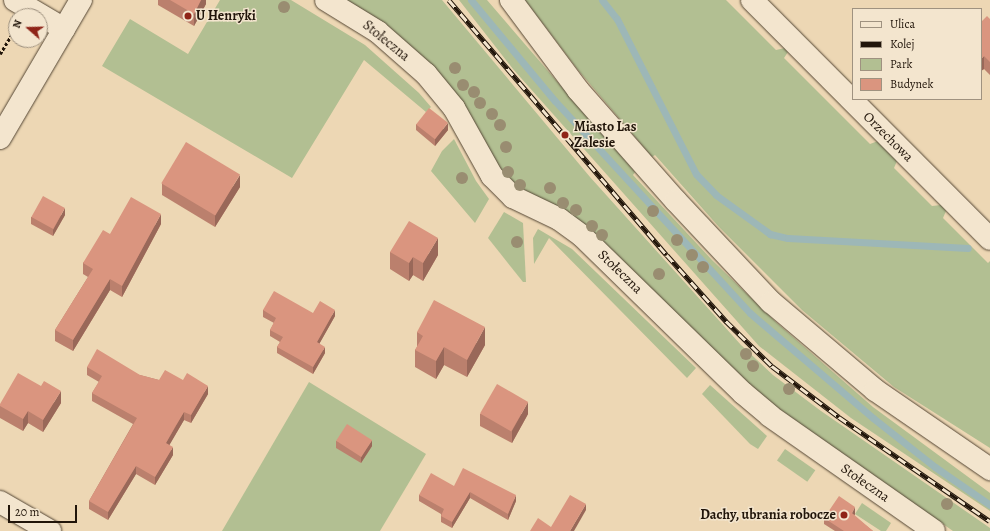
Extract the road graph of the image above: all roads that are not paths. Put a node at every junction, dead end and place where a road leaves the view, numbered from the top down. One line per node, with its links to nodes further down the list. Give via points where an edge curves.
1 (15, 0): 6 (street)
2 (81, 0): 6 (street)
3 (326, 0): 12 (street, Stołeczna, via 378,32 426,74 454,108 492,176 513,197 559,219 582,236 764,411)
4 (511, 0): 9 (street, via 578,90 676,201 771,302 875,390)
5 (752, 0): 8 (street, Orzechowa)
6 (64, 29): 7 (street)
7 (0, 138)
8 (990, 239)
9 (990, 469)
10 (0, 502): 11 (street)
11 (50, 531)
12 (934, 531)

